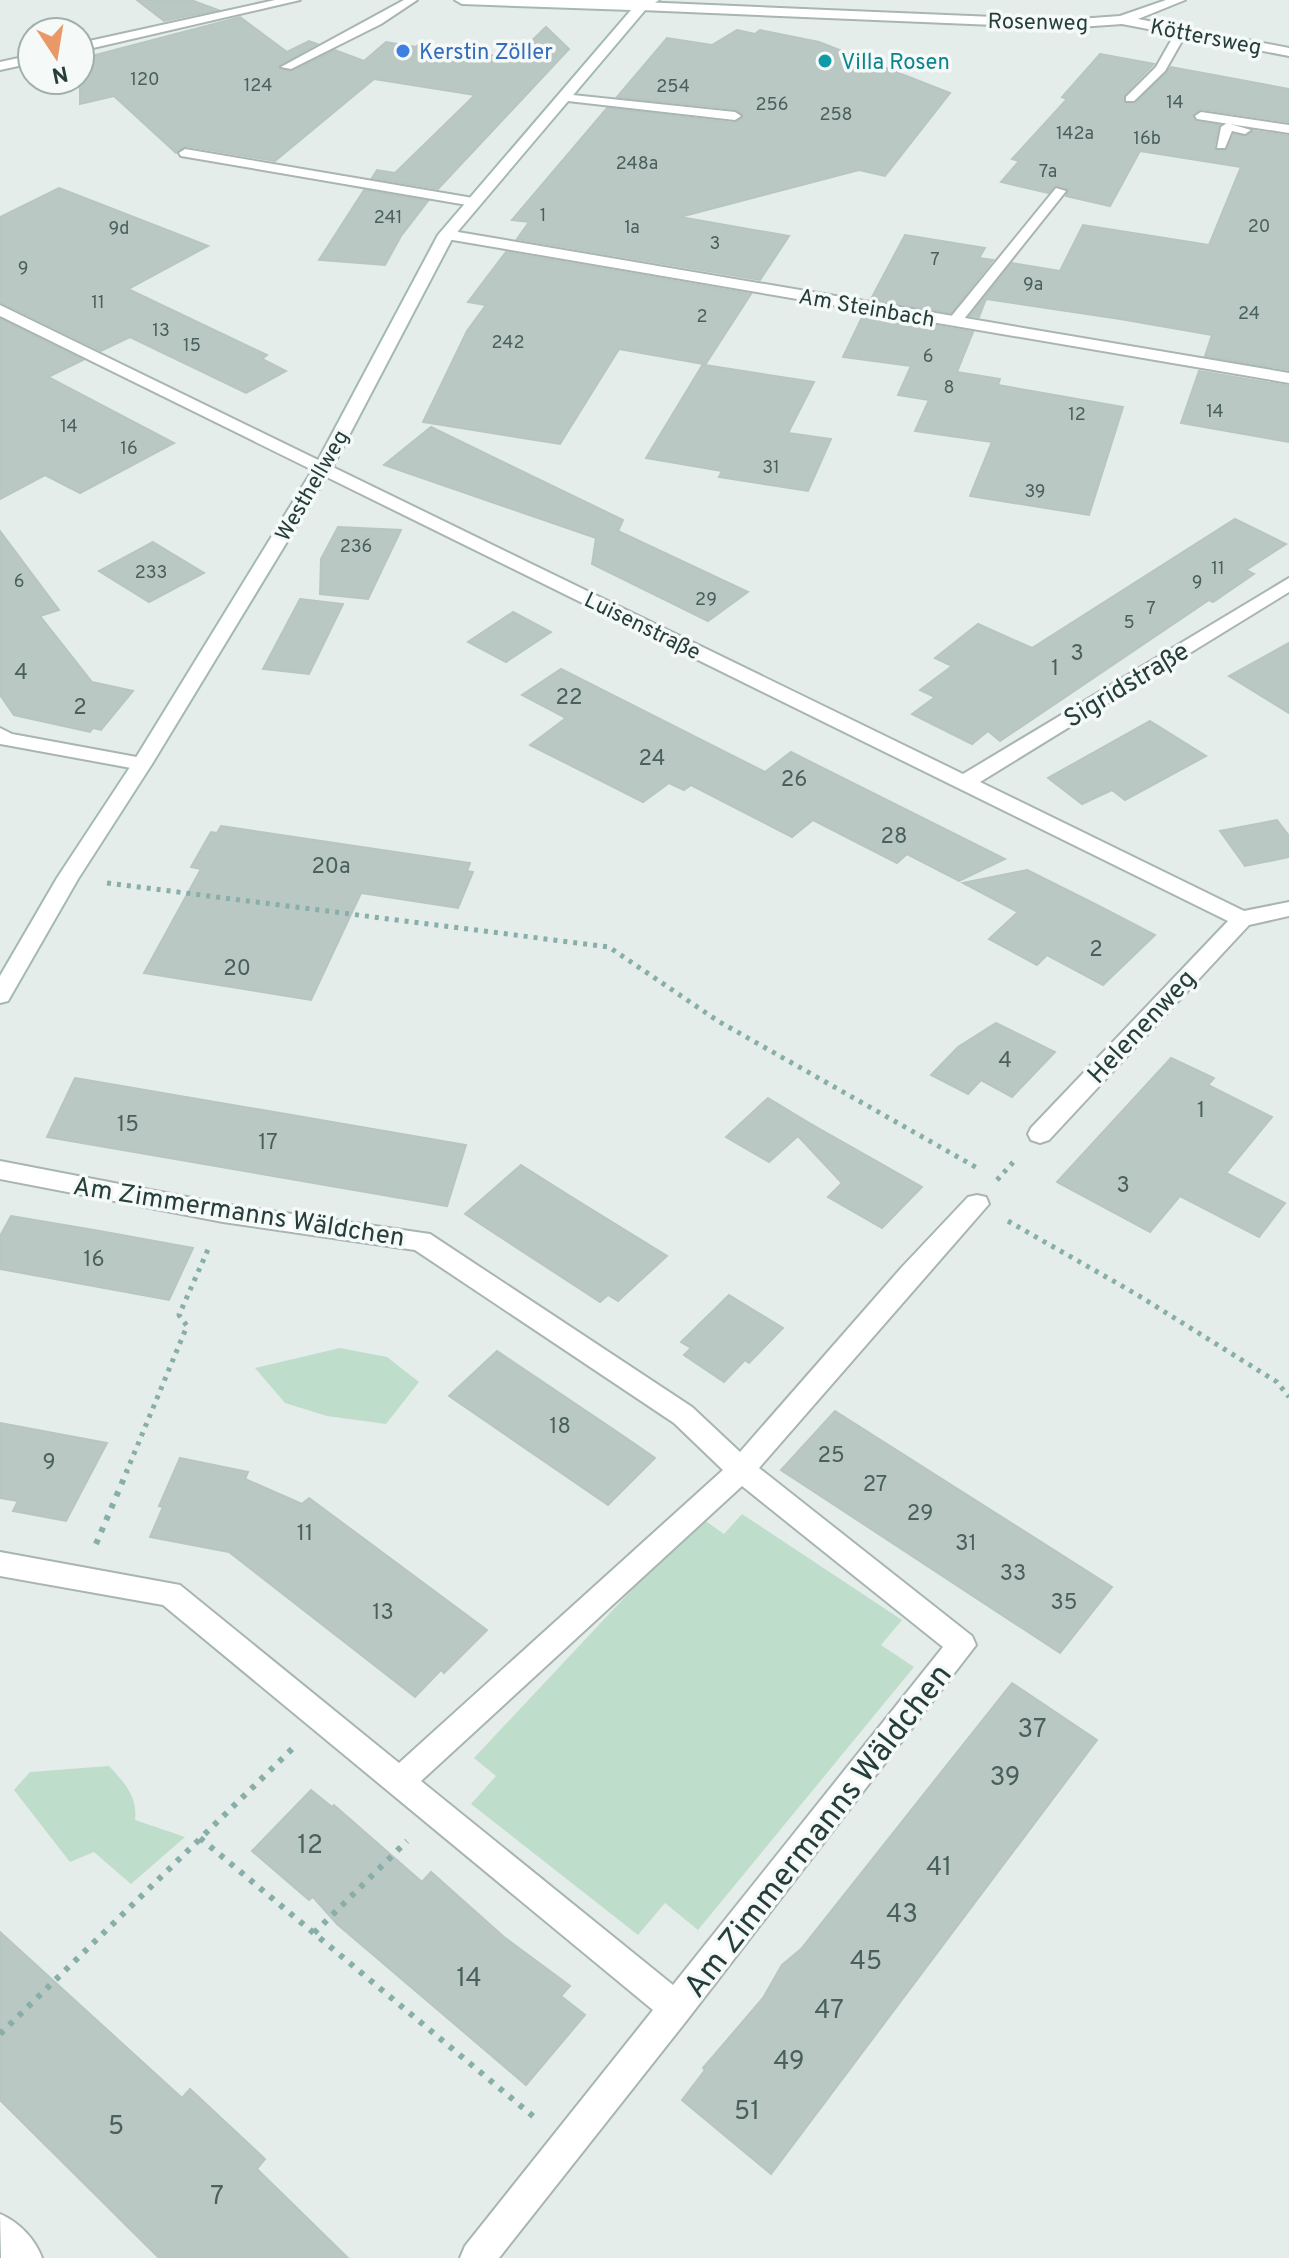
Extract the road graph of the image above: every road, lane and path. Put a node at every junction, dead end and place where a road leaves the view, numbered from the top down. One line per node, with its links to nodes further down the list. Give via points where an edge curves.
1 (293, 0): 8 (street)
2 (412, 0): 10 (lane)
3 (462, 0): 5 (street, Rosenweg)
4 (1178, 0): 6 (street, Rosenweg)
5 (646, 3): 6 (street, Rosenweg, via 1065,24); 11 (street, Westhellweg)
6 (1122, 20): 7 (street, Köttersweg)
7 (1181, 32): 9 (street, Köttersweg); 12 (lane, via 1161,69)
8 (96, 43)
9 (1289, 52)
10 (287, 67)
11 (563, 98): 13 (lane); 20 (street, Westhellweg)
12 (1130, 99)
13 (735, 116)
14 (1201, 116): 15 (lane)
15 (1289, 129)
16 (1289, 137): 17 (lane, via 1227,127)
17 (1221, 145)
18 (185, 153): 20 (lane)
19 (1060, 191): 23 (lane)
20 (473, 202): 21 (street, Westhellweg)
21 (446, 235): 23 (street, Am Steinbach); 25 (street, Westhellweg)
22 (0, 310): 25 (street, Luisenstraße)
23 (955, 321): 24 (street, Am Steinbach)
24 (1289, 378)
25 (324, 466): 28 (street, Westhellweg); 29 (street, Luisenstraße)
26 (1289, 584): 29 (street, Sigridstraße)
27 (0, 734): 28 (street)
28 (142, 764): 30 (street, Westhellweg)
29 (962, 784): 32 (street, Luisenstraße)
30 (68, 878): 33 (street, Westhellweg); 36 (path, via 609,947 718,1021)
31 (1289, 909): 32 (street)
32 (1242, 919): 34 (street, Helenenweg)
33 (0, 995)
34 (1040, 1134): 36 (path)
35 (0, 1170): 38 (street, Am Zimmermanns Wäldchen)
36 (997, 1179): 37 (path)
37 (977, 1204): 39 (path, via 1136,1294 1277,1382); 40 (street)
38 (223, 1213): 40 (street, Am Zimmermanns Wäldchen, via 421,1241 683,1415); 42 (path, via 179,1315 187,1326)
39 (1289, 1397)
40 (741, 1470): 44 (street); 48 (street, Am Zimmermanns Wäldchen, via 962,1645)
41 (0, 1564): 42 (street, Am Zimmermanns Wäldchen)
42 (82, 1578): 43 (street, Am Zimmermanns Wäldchen, via 170,1594)
43 (323, 1718): 44 (street, Am Zimmermanns Wäldchen); 46 (path)
44 (400, 1781): 45 (street, Am Zimmermanns Wäldchen)
45 (437, 1812): 47 (path); 48 (street, Am Zimmermanns Wäldchen)
46 (200, 1838): 47 (path); 49 (path)
47 (314, 1933): 50 (path)
48 (676, 2009): 50 (street, Am Zimmermanns Wäldchen)
49 (0, 2034)
50 (567, 2145): 53 (street, Am Zimmermanns Wäldchen)
51 (0, 2231): 52 (street)
52 (25, 2258)
53 (477, 2258)

